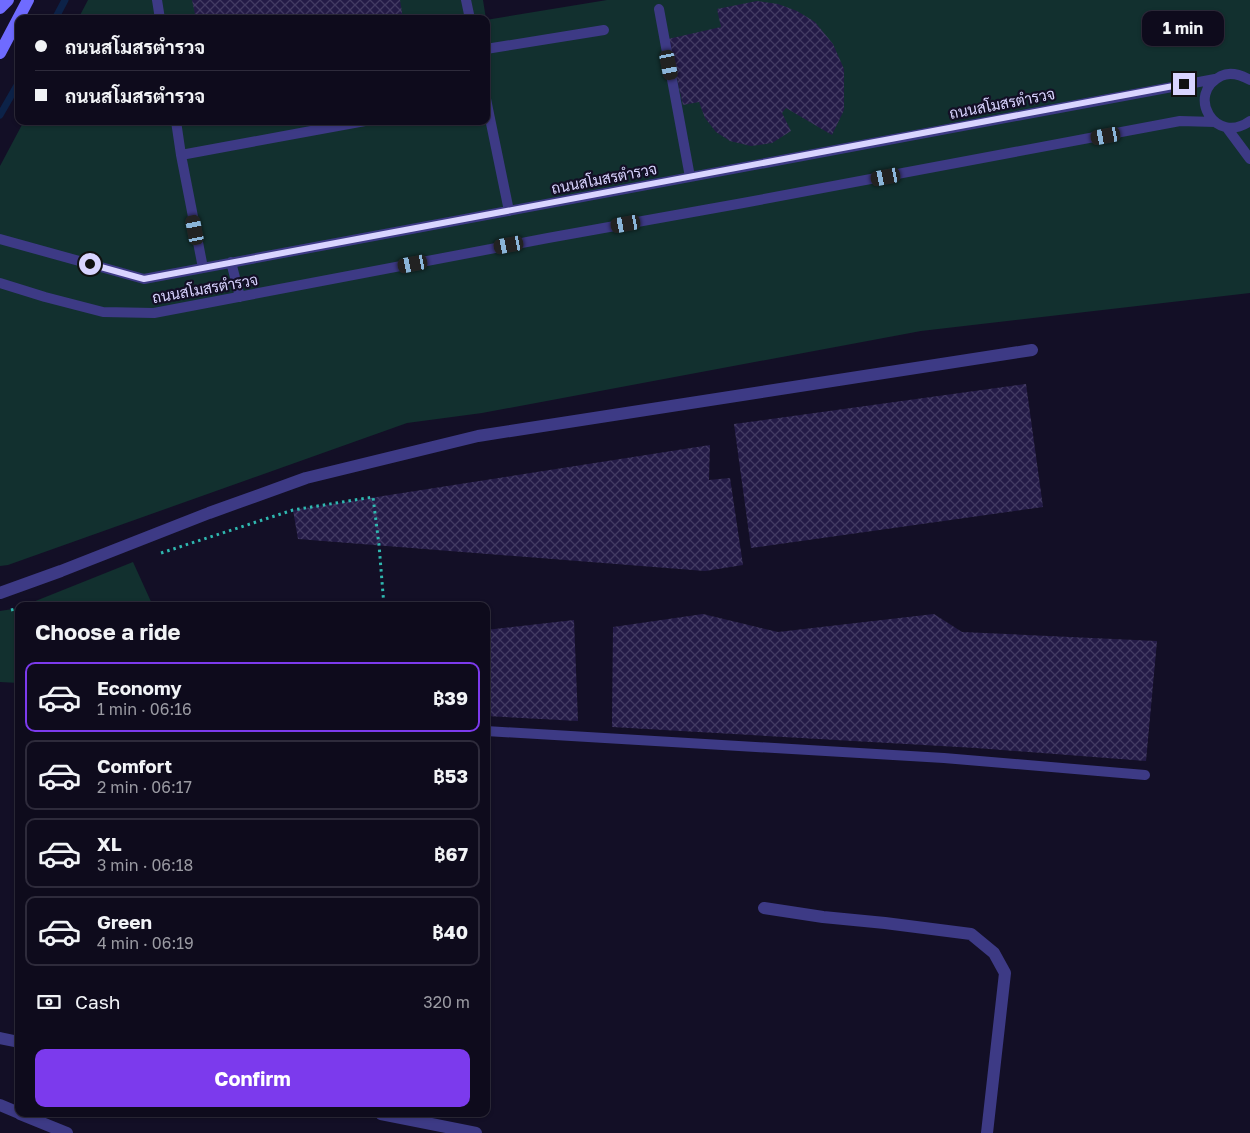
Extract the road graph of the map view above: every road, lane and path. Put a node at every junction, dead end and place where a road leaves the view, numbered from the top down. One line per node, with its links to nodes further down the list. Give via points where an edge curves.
1 (8, 0): 5 (main road)
2 (28, 0): 7 (main road)
3 (157, 0): 8 (lane)
4 (466, 0): 9 (lane)
5 (0, 8)
6 (659, 10): 24 (lane)
7 (20, 15)
8 (159, 15)
9 (469, 15)
10 (15, 25): 13 (main road)
11 (604, 30): 12 (lane)
12 (490, 48)
13 (0, 53)
14 (1215, 79): 15 (lane, ถนนสโมสรตำรวจ, via 1233,74); 18 (lane, via 1209,85 1204,103 1206,112); 24 (lane, ถนนสโมสรตำรวจ)
15 (1250, 80)
16 (490, 118): 25 (lane)
17 (1250, 121): 21 (lane, via 1236,128)
18 (1215, 122): 21 (lane, ถนนสโมสรตำรวจ); 30 (lane, ถนนสโมสรตำรวจ, via 1180,122)
19 (177, 125): 22 (lane)
20 (343, 125): 22 (lane)
21 (1226, 128): 23 (lane, ถนนสโมสรตำรวจ)
22 (181, 155): 28 (lane)
23 (1250, 159)
24 (690, 177): 25 (lane, ถนนสโมสรตำรวจ)
25 (509, 211): 27 (lane, ถนนสโมสรตำรวจ)
26 (0, 239): 28 (lane, ถนนสโมสรตำรวจ, via 144,279)
27 (231, 262): 28 (lane, ถนนสโมสรตำรวจ); 30 (lane)
28 (203, 268)
29 (0, 283): 30 (lane, ถนนสโมสรตำรวจ, via 44,298 103,312 154,314)
30 (240, 297)
31 (1032, 350): 33 (street, via 478,436 306,478)
32 (152, 556): 34 (path, via 294,510 373,498)
33 (0, 593)
34 (384, 602)
35 (490, 732): 36 (lane, via 944,758)
36 (1145, 775)
37 (764, 908): 46 (street, via 971,934 994,953 1006,973)
38 (0, 1038): 39 (street)
39 (15, 1041)
40 (0, 1105): 41 (street)
41 (15, 1112)
42 (27, 1117): 44 (street)
43 (396, 1117): 45 (street)
44 (68, 1133)
45 (476, 1133)
46 (987, 1133)

